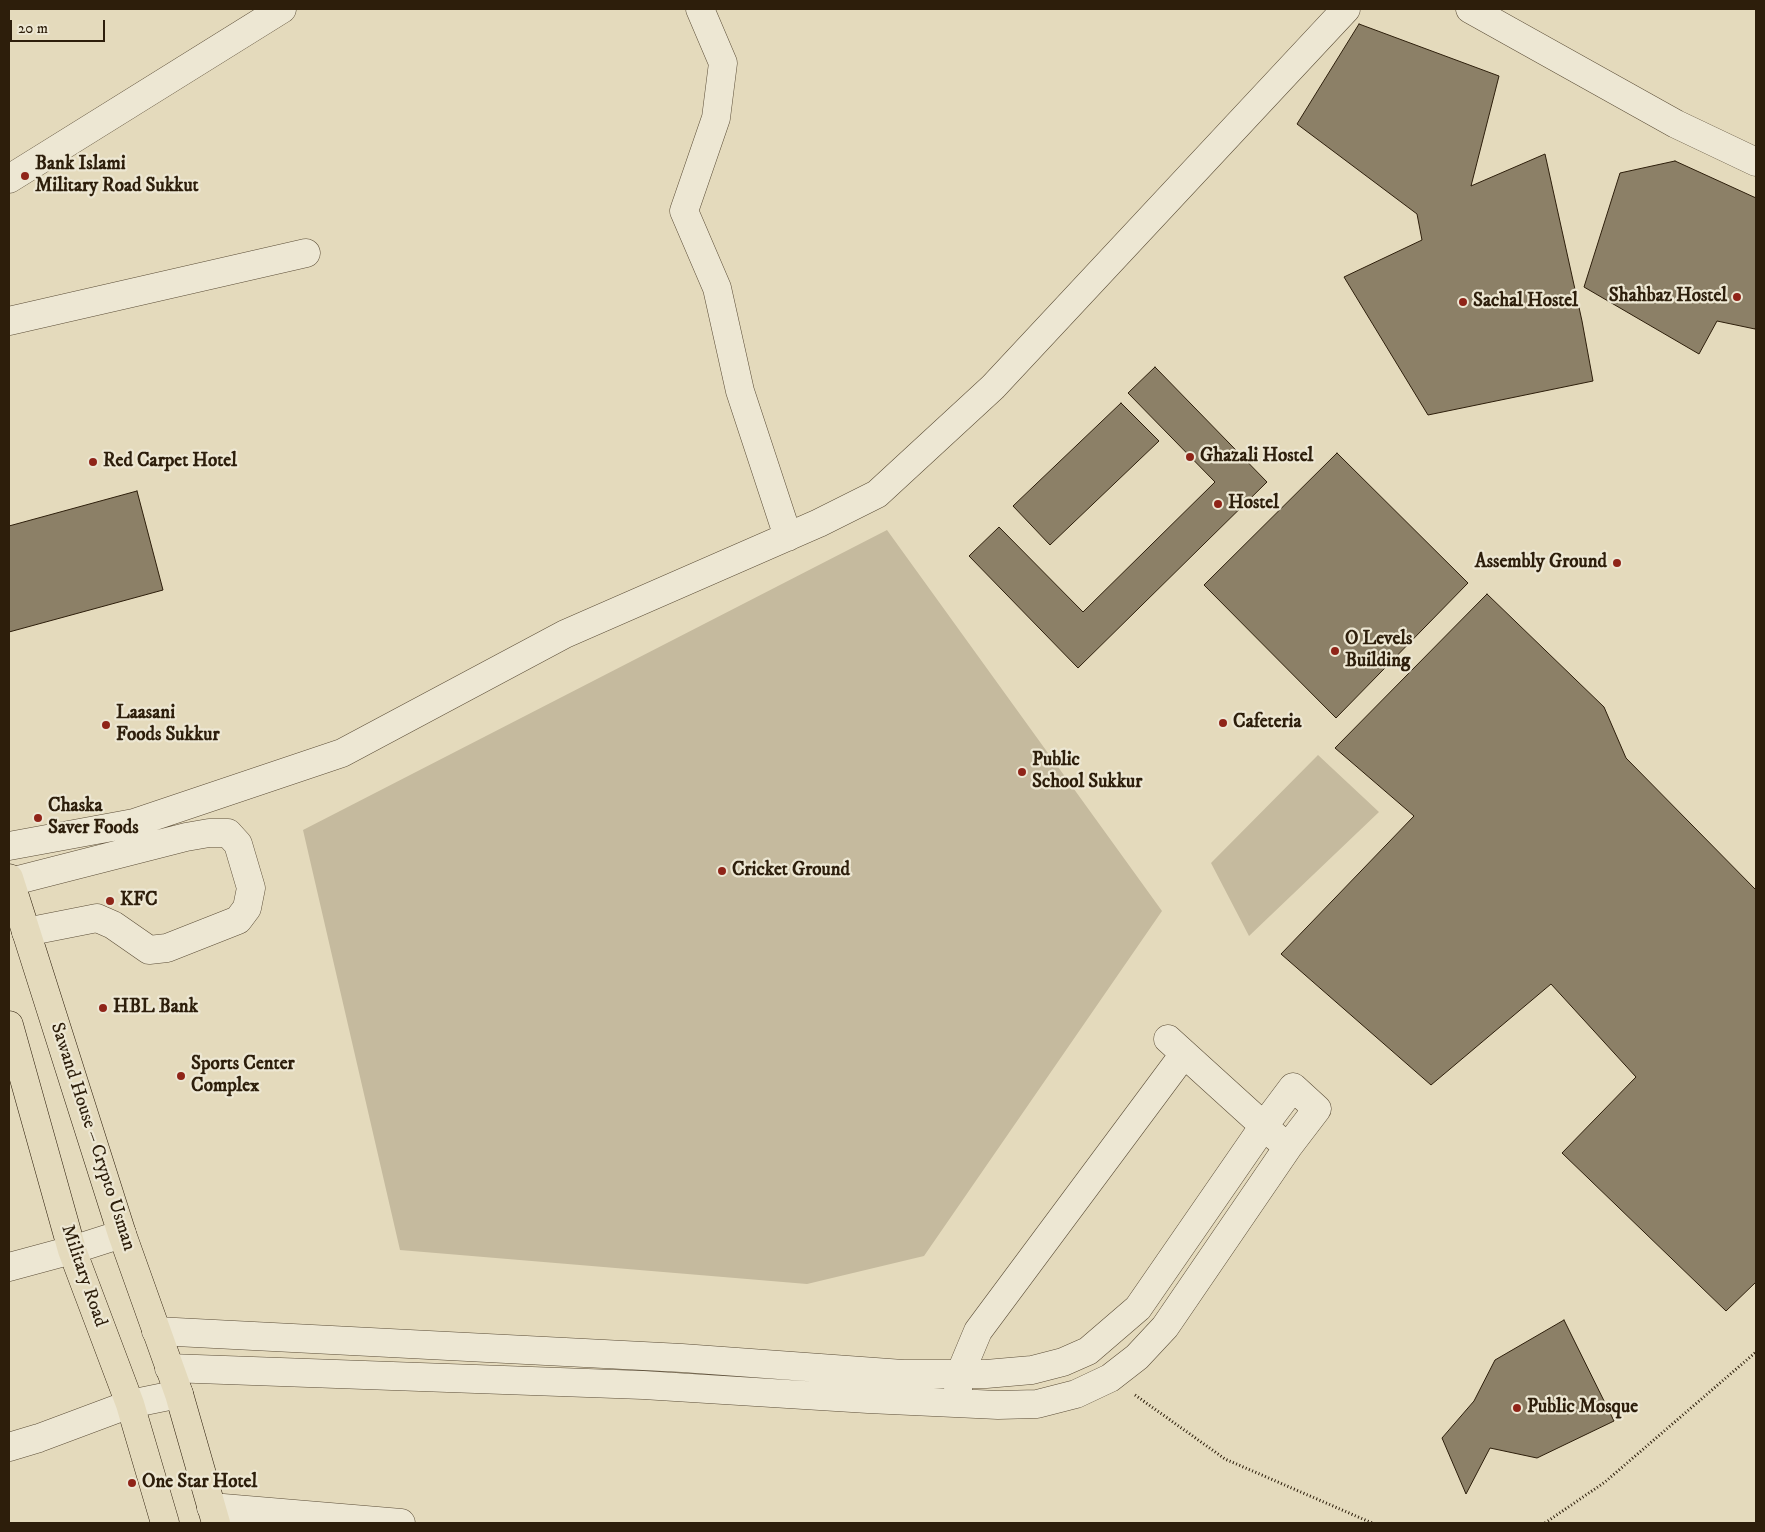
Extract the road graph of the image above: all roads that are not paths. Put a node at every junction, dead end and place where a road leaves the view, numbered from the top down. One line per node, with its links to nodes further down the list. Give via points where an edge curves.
1 (282, 9): 6 (street)
2 (700, 9): 9 (street, via 723,62 716,118 684,211 717,288 740,391)
3 (1346, 9): 9 (street, via 993,387 877,494)
4 (1470, 9): 5 (street, via 1676,124)
5 (1756, 162)
6 (9, 179)
7 (306, 253): 8 (street)
8 (9, 321)
9 (788, 537): 10 (street, via 565,634 342,753 134,823)
10 (9, 846)
11 (10, 880): 12 (main road, Sawand House – Crypto Usman); 12 (street, via 186,837 228,832 238,844 251,888 247,908 238,920 167,948 149,950 97,918)
12 (26, 932): 17 (main road, Sawand House – Crypto Usman)
13 (9, 1026): 14 (main road, Military Road)
14 (15, 1073): 18 (main road, Military Road)
15 (1263, 1127): 16 (street); 16 (street, via 1293,1087 1317,1109); 22 (street, via 1138,1308); 25 (street, via 1176,1046 978,1330)
16 (1288, 1148): 26 (street, via 1165,1327 1137,1357)
17 (122, 1234): 18 (street); 20 (main road, Sawand House – Crypto Usman)
18 (72, 1250): 19 (street); 29 (main road, Military Road)
19 (9, 1267)
20 (156, 1331): 21 (street); 23 (main road, Sawand House – Crypto Usman)
21 (321, 1339): 24 (street); 25 (street, via 682,1358 902,1374)
22 (1088, 1352): 25 (street, via 1032,1370); 26 (street)
23 (169, 1368): 24 (street); 27 (main road, Sawand House – Crypto Usman)
24 (324, 1374): 28 (street, via 643,1385)
25 (960, 1374): 28 (street)
26 (1110, 1378): 28 (street, via 1076,1394 1038,1404)
27 (179, 1394): 29 (street); 31 (main road)
28 (956, 1402)
29 (130, 1404): 30 (street); 32 (main road, Military Road)
30 (9, 1447)
31 (214, 1515): 33 (street)
32 (165, 1523)
33 (401, 1523)

